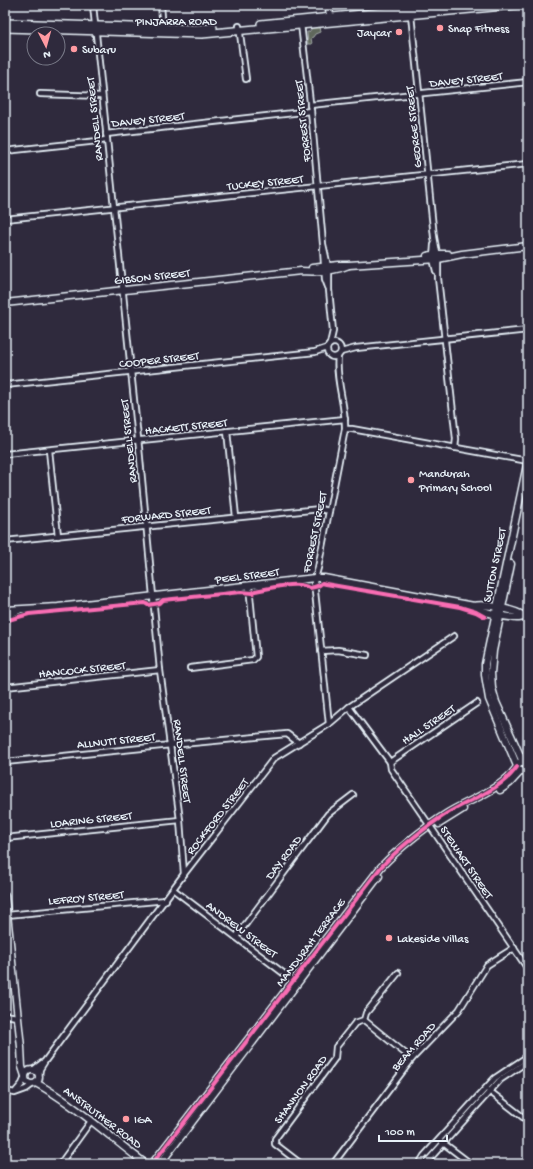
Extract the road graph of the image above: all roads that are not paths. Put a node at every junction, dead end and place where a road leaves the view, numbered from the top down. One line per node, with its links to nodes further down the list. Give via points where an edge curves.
1 (93, 5): 11 (street, RANDELL STREET)
2 (161, 5): 13 (street)
3 (326, 5): 7 (main road)
4 (454, 5): 6 (main road, PINJARRA ROAD)
5 (514, 5): 6 (main road, PINJARRA ROAD)
6 (408, 11): 7 (main road, PINJARRA ROAD); 17 (street, GEORGE STREET)
7 (331, 20): 9 (main road, PINJARRA ROAD)
8 (5, 23): 11 (main road, PINJARRA ROAD)
9 (301, 23): 12 (main road, PINJARRA ROAD); 19 (street, FORREST STREET)
10 (5, 28): 11 (main road, PINJARRA ROAD)
11 (95, 28): 13 (main road, PINJARRA ROAD); 18 (street, RANDELL STREET)
12 (239, 28): 13 (main road, PINJARRA ROAD, via 202,34); 14 (street)
13 (163, 30)
14 (246, 79)
15 (528, 82): 17 (street, DAVEY STREET)
16 (40, 94): 18 (street)
17 (420, 94): 19 (street, DAVEY STREET); 25 (street, GEORGE STREET)
18 (102, 96): 21 (street, RANDELL STREET)
19 (310, 105): 20 (street, FORREST STREET)
20 (311, 111): 21 (street, DAVEY STREET); 26 (street, FORREST STREET)
21 (106, 134): 22 (street, RANDELL STREET)
22 (107, 140): 23 (street, DAVEY STREET); 27 (street, RANDELL STREET)
23 (5, 151)
24 (528, 164): 25 (street, TUCKEY STREET)
25 (428, 175): 26 (street, TUCKEY STREET); 30 (street, GEORGE STREET)
26 (318, 186): 27 (street, TUCKEY STREET); 31 (street, FORREST STREET)
27 (114, 208): 28 (street, TUCKEY STREET); 32 (street, RANDELL STREET)
28 (5, 219)
29 (528, 246): 30 (main road, GIBSON STREET)
30 (435, 257): 31 (main road, GIBSON STREET); 36 (street, GEORGE STREET)
31 (326, 269): 32 (main road, GIBSON STREET); 35 (street, FORREST STREET)
32 (123, 291): 33 (main road, GIBSON STREET); 45 (street, RANDELL STREET)
33 (5, 303)
34 (528, 330): 36 (street)
35 (332, 331): 37 (street, FORREST STREET); 38 (street, FORREST STREET)
36 (445, 339): 40 (street); 51 (street, GEORGE STREET)
37 (330, 344): 38 (street); 39 (street)
38 (339, 345): 40 (street); 42 (street)
39 (327, 348): 41 (street, COOPER STREET); 43 (street)
40 (356, 348): 42 (street)
41 (315, 352): 43 (street, COOPER STREET); 45 (street, COOPER STREET)
42 (340, 354): 43 (street); 44 (street, FORREST STREET)
43 (330, 356): 44 (street, FORREST STREET)
44 (337, 369): 47 (street, FORREST STREET)
45 (131, 372): 46 (street, COOPER STREET); 50 (street, RANDELL STREET)
46 (5, 385)
47 (345, 419): 48 (street, FORREST STREET); 49 (street, HACKETT STREET)
48 (345, 429): 51 (street); 56 (street, FORREST STREET)
49 (227, 432): 50 (street, HACKETT STREET); 57 (street)
50 (138, 441): 52 (street, HACKETT STREET); 58 (street, RANDELL STREET)
51 (455, 448): 54 (street)
52 (49, 450): 53 (street, HACKETT STREET); 59 (street)
53 (5, 454)
54 (528, 461): 61 (main road, SUTTON STREET)
55 (528, 480): 61 (main road, SUTTON STREET)
56 (329, 511): 57 (street, FORWARD STREET, via 320,509); 62 (street, FORREST STREET)
57 (236, 517): 58 (street, FORWARD STREET)
58 (146, 527): 59 (street, FORWARD STREET); 64 (street, RANDELL STREET)
59 (58, 536): 60 (street, FORWARD STREET)
60 (5, 541)
61 (506, 577): 67 (main road, SUTTON STREET)
62 (315, 578): 63 (main road, PEEL STREET); 67 (main road, PEEL STREET, via 479,605); 71 (street, FORREST STREET)
63 (249, 586): 64 (main road, PEEL STREET); 74 (street, via 256,657 253,660)
64 (154, 597): 65 (main road, PEEL STREET); 75 (street, RANDELL STREET)
65 (20, 609): 66 (main road, PEEL STREET); 68 (main road, PEEL STREET)
66 (5, 610)
67 (499, 611): 69 (main road, PEEL STREET, via 518,618); 72 (main road, SUTTON STREET)
68 (5, 616)
69 (526, 617)
70 (454, 636): 78 (street, ROCKFORD STREET)
71 (321, 651): 73 (street, via 338,650); 79 (street, FORREST STREET)
72 (490, 651): 84 (main road, SUTTON STREET, via 492,688 496,702); 85 (main road, SUTTON STREET, via 485,675 489,699)
73 (367, 655)
74 (190, 668)
75 (160, 670): 76 (street, HANCOCK STREET); 81 (street, RANDELL STREET)
76 (5, 687)
77 (477, 702): 83 (street, HALL STREET)
78 (349, 706): 79 (street, ROCKFORD STREET); 83 (street, STEWART STREET)
79 (329, 724): 80 (street, ROCKFORD STREET)
80 (299, 743): 81 (street, ALLNUTT STREET, via 287,734); 90 (street, ROCKFORD STREET, via 274,758)
81 (171, 745): 82 (street, ALLNUTT STREET); 87 (street, RANDELL STREET)
82 (5, 762)
83 (390, 762): 88 (street, STEWART STREET, via 391,769)
84 (525, 762): 85 (main road, MANDURAH TERRACE, via 519,763)
85 (522, 768): 88 (main road, MANDURAH TERRACE, via 507,785)
86 (353, 795): 95 (street, DAY ROAD, via 328,814)
87 (180, 820): 89 (street, LOARING STREET); 90 (street, RANDELL STREET)
88 (431, 827): 96 (street, STEWART STREET); 99 (main road, MANDURAH TERRACE, via 384,868)
89 (5, 838)
90 (184, 874): 91 (street, ROCKFORD STREET)
91 (174, 890): 93 (street, ROCKFORD STREET); 95 (street, ANDREW STREET)
92 (5, 895): 94 (main road)
93 (166, 900): 94 (street, LEFROY STREET); 106 (street, ROCKFORD STREET)
94 (8, 915): 101 (main road)
95 (236, 937): 99 (street, ANDREW STREET)
96 (514, 948): 97 (street, STEWART STREET); 105 (street, BEAM ROAD, via 487,965 459,1010)
97 (528, 969)
98 (398, 973): 102 (street, SHANNON ROAD, via 366,1013)
99 (295, 982): 121 (main road, MANDURAH TERRACE); 122 (main road, MANDURAH TERRACE)
100 (5, 1015): 101 (street)
101 (17, 1017): 103 (main road)
102 (364, 1020): 105 (street); 123 (street, SHANNON ROAD, via 355,1023 336,1047 335,1058 275,1139 275,1144)
103 (21, 1047): 108 (main road, via 26,1063); 109 (main road)
104 (528, 1056): 111 (street, via 495,1078)
105 (412, 1059): 124 (street, BEAM ROAD)
106 (45, 1060): 108 (street, ROCKFORD STREET); 110 (street, ROCKFORD STREET)
107 (528, 1061): 111 (street)
108 (32, 1070): 109 (main road); 110 (main road, via 37,1072)
109 (25, 1076): 110 (main road, via 27,1082); 113 (street)
110 (37, 1080): 113 (street, via 26,1089); 114 (main road, ANSTRUTHER ROAD)
111 (488, 1090): 115 (street); 116 (street)
112 (5, 1091): 113 (street)
113 (14, 1093)
114 (91, 1121): 119 (street); 120 (main road, ANSTRUTHER ROAD)
115 (528, 1121)
116 (442, 1141): 125 (street, via 424,1156); 126 (street); 127 (street)
117 (5, 1164): 118 (street)
118 (9, 1164)
119 (60, 1164)
120 (146, 1164)
121 (152, 1164)
122 (160, 1164)
123 (301, 1164)
124 (333, 1164)
125 (419, 1164)
126 (425, 1164)
127 (471, 1164)

